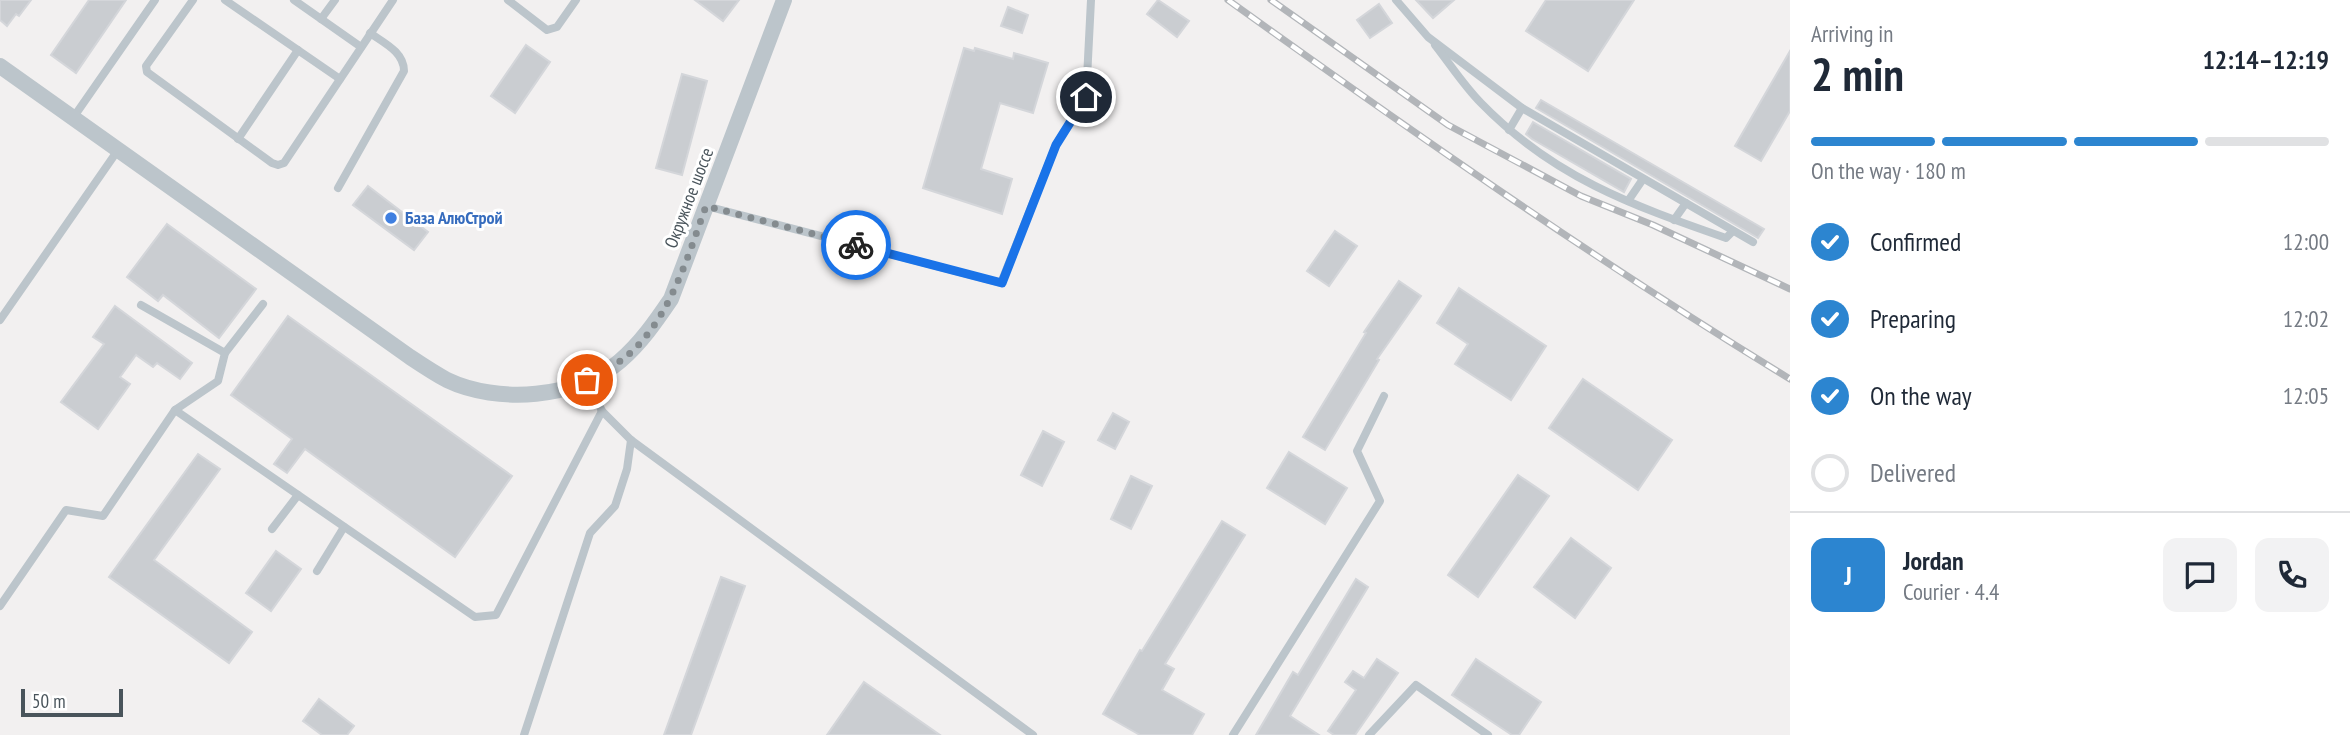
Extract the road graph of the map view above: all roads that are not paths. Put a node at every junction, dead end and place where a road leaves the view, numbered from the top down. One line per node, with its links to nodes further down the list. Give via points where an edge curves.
1 (155, 0): 20 (lane)
2 (192, 0): 22 (lane, via 146,66 147,72)
3 (225, 0): 16 (lane)
4 (293, 0): 12 (lane)
5 (335, 0): 12 (lane)
6 (393, 0): 13 (lane)
7 (508, 0): 8 (lane, via 547,30 557,27)
8 (576, 0)
9 (784, 0): 28 (street, Окружное шоссе)
10 (1091, 0): 28 (lane, via 1086,97 1056,145 1002,283)
11 (1396, 0): 14 (lane)
12 (321, 19): 15 (lane)
13 (370, 33): 15 (lane); 25 (lane, via 400,55 404,71)
14 (1429, 37): 19 (lane); 21 (lane, via 1480,102)
15 (361, 47): 18 (lane)
16 (298, 50): 18 (lane); 22 (lane)
17 (0, 66): 20 (street, Окружное шоссе)
18 (340, 79): 22 (lane, via 284,163 272,163)
19 (1522, 108): 21 (lane); 24 (lane)
20 (73, 118): 23 (street, Окружное шоссе)
21 (1509, 130): 26 (lane, via 1547,161)
22 (238, 139)
23 (118, 150): 34 (lane); 36 (street, Окружное шоссе, via 449,381 528,396 560,391)
24 (1643, 178): 26 (lane); 27 (lane)
25 (338, 188)
26 (1628, 201): 29 (lane)
27 (1686, 203): 29 (lane); 30 (lane)
28 (706, 206): 36 (street, Окружное шоссе, via 671,299 647,334 618,363)
29 (1674, 220): 30 (lane, via 1726,238)
30 (1733, 231): 31 (lane)
31 (1753, 242)
32 (263, 304): 35 (lane)
33 (141, 305): 35 (lane)
34 (0, 320)
35 (225, 353): 38 (lane, via 218,381)
36 (587, 380): 39 (lane)
37 (1384, 396): 48 (lane, via 1357,451 1380,501)
38 (175, 410): 41 (lane); 45 (lane, via 103,516 66,510)
39 (602, 411): 40 (lane); 42 (lane, via 496,615 475,617)
40 (631, 440): 46 (lane, via 615,506 590,533); 47 (lane)
41 (298, 495): 42 (lane); 43 (lane)
42 (344, 527): 44 (lane)
43 (272, 529)
44 (317, 572)
45 (0, 606)
46 (524, 735)
47 (1033, 735)
48 (1233, 735)
49 (1369, 735): 50 (lane, via 1416,685)
50 (1488, 735)

